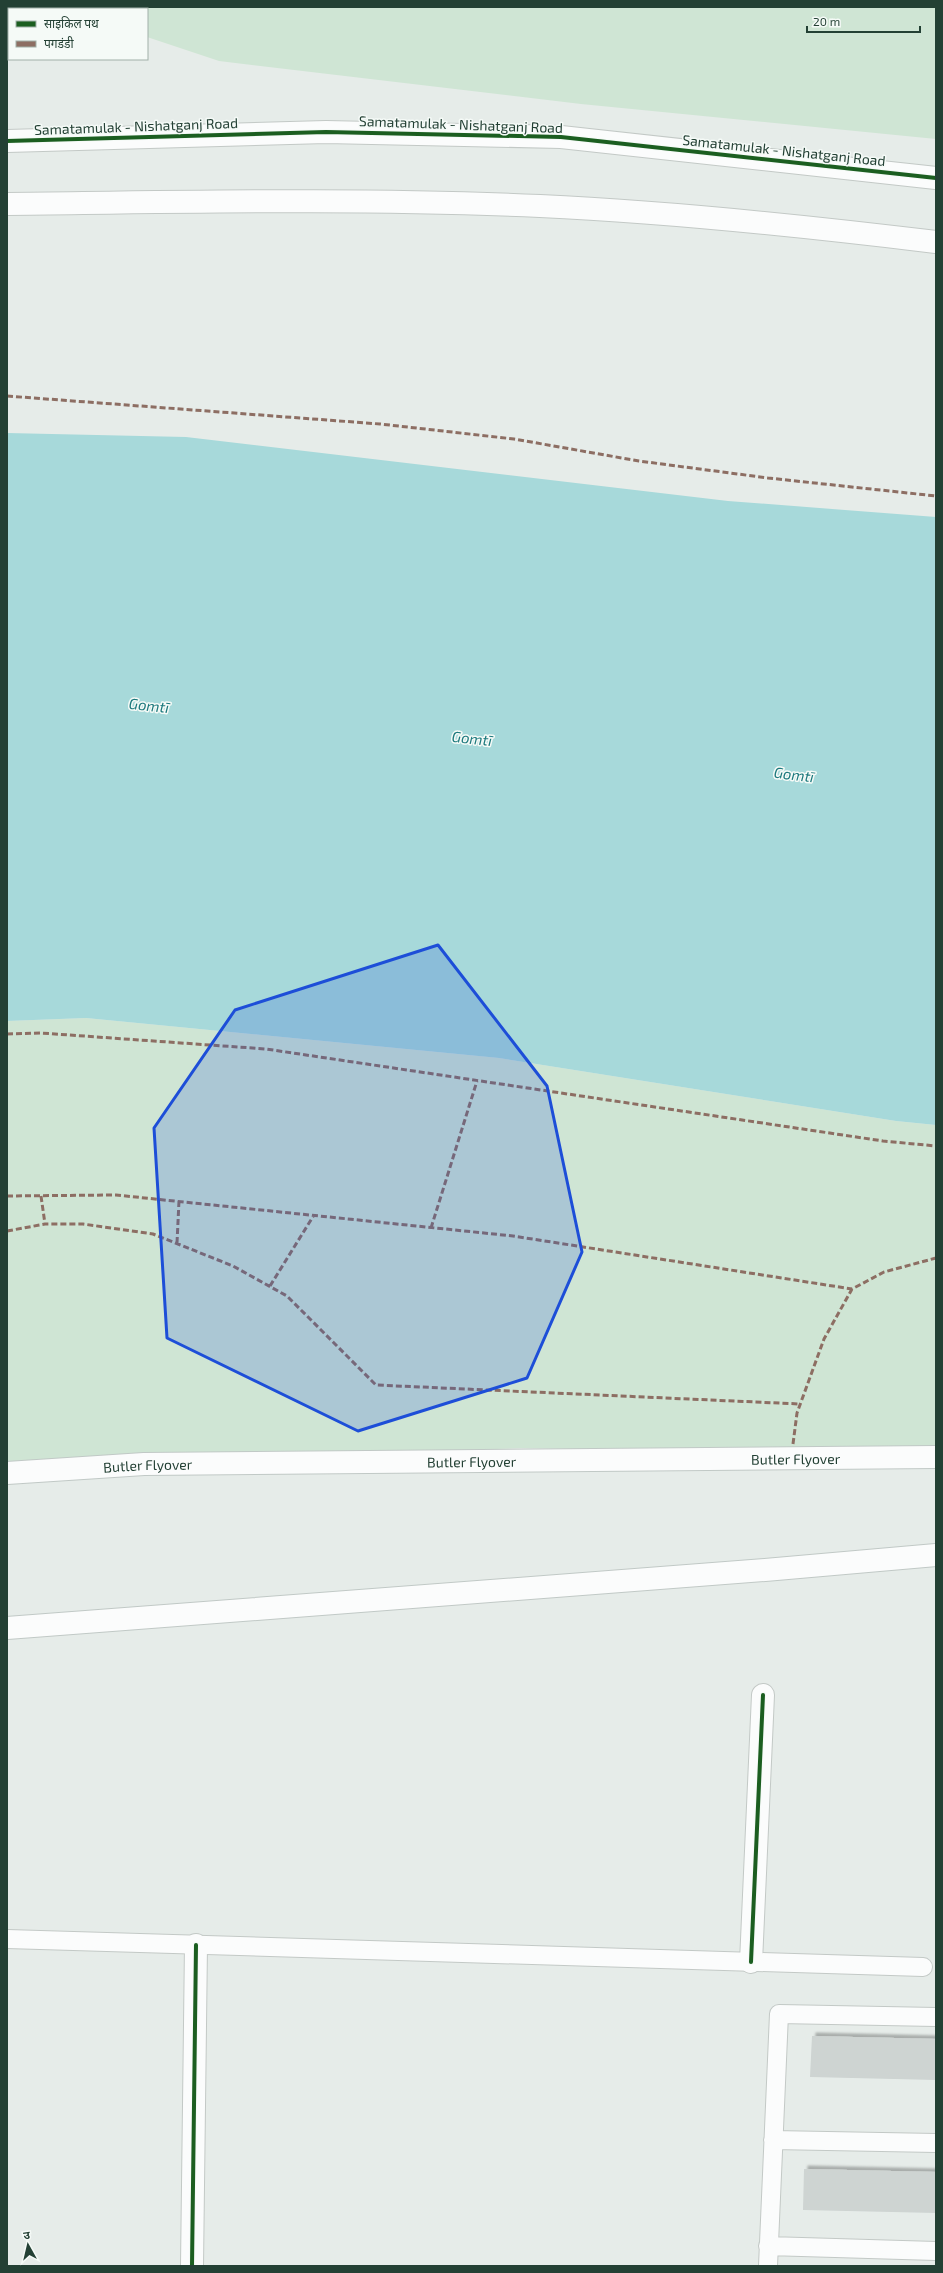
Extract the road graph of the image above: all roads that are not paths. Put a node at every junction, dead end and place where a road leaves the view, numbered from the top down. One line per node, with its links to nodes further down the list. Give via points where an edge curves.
1 (7, 141): 2 (street, Samatamulak - Nishatganj Road, via 326,132 561,138)
2 (936, 178)
3 (7, 204): 4 (street, via 334,200 541,206 788,225)
4 (936, 242)
5 (936, 1458): 6 (street, Butler Flyover, via 144,1464)
6 (7, 1473)
7 (936, 1555): 8 (street)
8 (7, 1628)
9 (763, 1696): 12 (street)
10 (7, 1939): 11 (lane)
11 (196, 1945): 12 (lane); 19 (street)
12 (751, 1962): 13 (lane)
13 (923, 1967)
14 (936, 2017): 15 (lane, via 779,2014)
15 (773, 2140): 16 (lane); 17 (lane)
16 (936, 2143)
17 (768, 2246): 18 (lane); 20 (lane)
18 (936, 2251)
19 (192, 2266)
20 (768, 2266)

